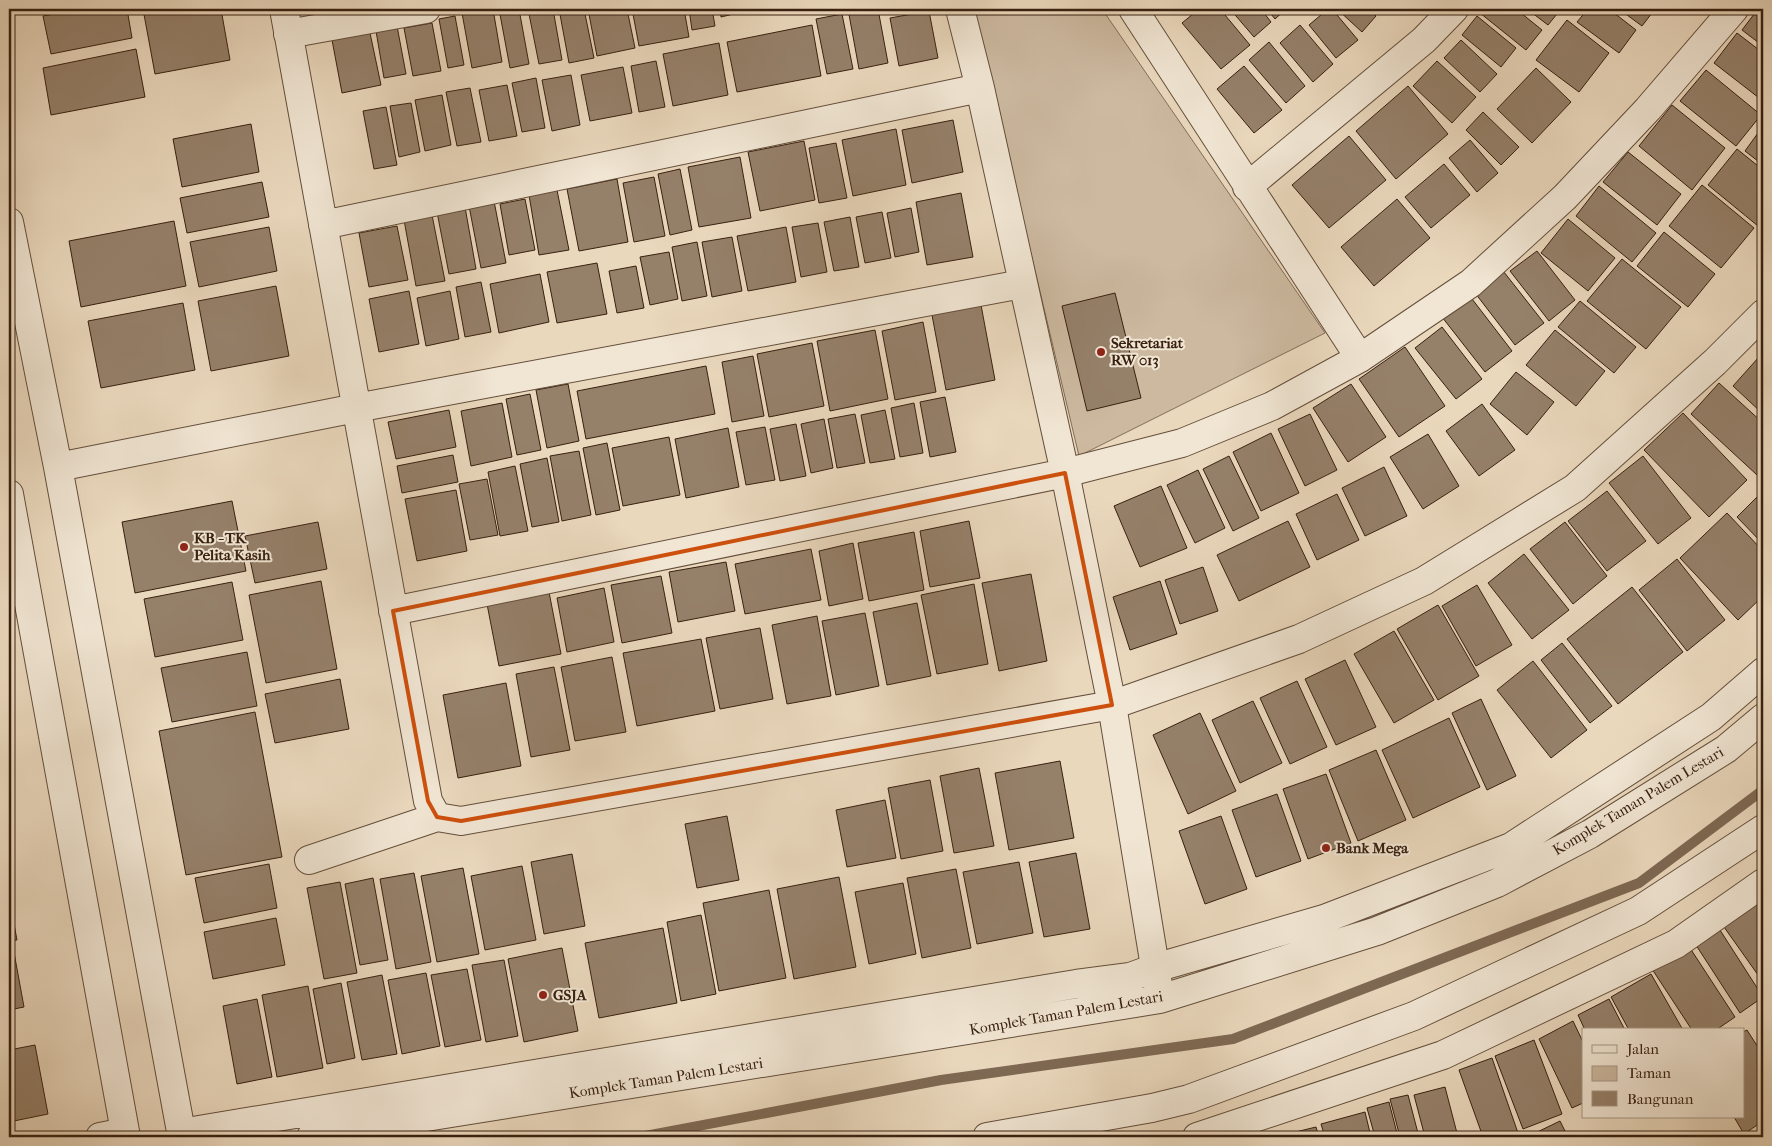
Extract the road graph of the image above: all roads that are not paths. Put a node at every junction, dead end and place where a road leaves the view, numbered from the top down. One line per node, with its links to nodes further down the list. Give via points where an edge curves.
1 (426, 9): 6 (street)
2 (960, 9): 7 (street)
3 (1454, 9): 8 (street, via 1424,40)
4 (1734, 9): 13 (street, via 1648,109 1565,197 1471,283)
5 (1137, 10): 8 (street)
6 (286, 21): 10 (street)
7 (980, 88): 10 (street); 11 (street)
8 (1247, 187): 13 (street)
9 (9, 222): 15 (street)
10 (323, 225): 14 (street)
11 (1022, 284): 14 (street); 16 (street)
12 (1763, 314): 20 (street, via 1715,362 1575,488 1424,581 1299,639)
13 (1360, 358): 16 (street, via 1272,406 1182,444)
14 (356, 408): 15 (street); 18 (street)
15 (58, 466): 29 (street)
16 (1065, 473): 18 (street); 20 (street)
17 (9, 494): 30 (street)
18 (393, 611): 22 (street, via 428,801)
19 (1763, 672): 26 (street, via 1711,717 1511,847 1324,919)
20 (1112, 705): 22 (street, via 461,821); 26 (street)
21 (1763, 718): 27 (street, Komplek Taman Palem Lestari, via 1726,749 1590,834 1497,883 1377,931)
22 (437, 816): 24 (street)
23 (1763, 829): 28 (street, via 1638,911 1414,1016)
24 (309, 860)
25 (1763, 883): 33 (street, via 1676,944 1443,1055)
26 (1155, 968): 27 (street); 29 (street, via 1130,977)
27 (1160, 999): 31 (street, Komplek Taman Palem Lestari)
28 (1189, 1099): 32 (street); 33 (street)
29 (181, 1135)
30 (117, 1136)
31 (311, 1137)
32 (987, 1137)
33 (1196, 1137)

